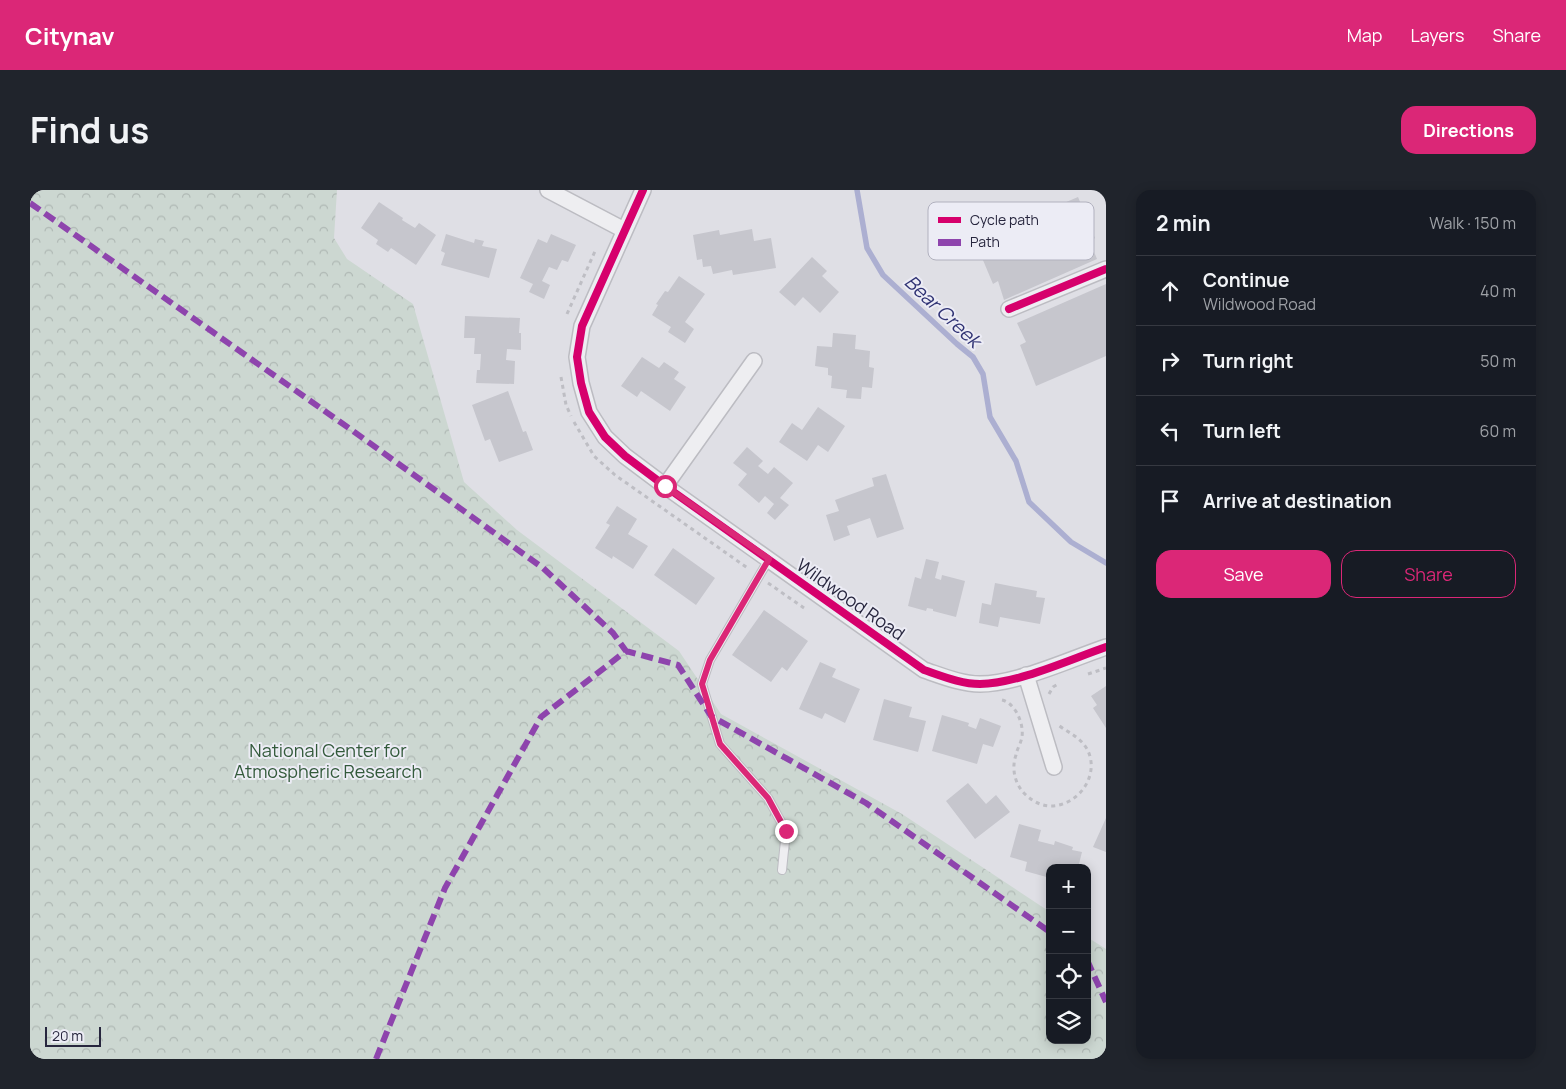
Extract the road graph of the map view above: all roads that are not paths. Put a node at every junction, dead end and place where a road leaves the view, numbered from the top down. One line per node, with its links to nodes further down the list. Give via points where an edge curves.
1 (548, 190): 3 (street)
2 (643, 190): 3 (street, Wildwood Road)
3 (624, 230): 7 (street, Wildwood Road, via 582,326 577,357 581,383 589,412 605,437 624,456)
4 (1106, 270): 5 (street)
5 (1009, 309)
6 (754, 361): 7 (street)
7 (665, 486): 8 (street, Wildwood Road)
8 (769, 559): 10 (street, Wildwood Road, via 924,670 956,681 980,684); 12 (lane, via 710,660 702,684 720,744 768,798 786,831)
9 (1106, 646): 10 (street, Wildwood Road)
10 (1026, 675): 11 (street)
11 (1054, 767)
12 (782, 870)

